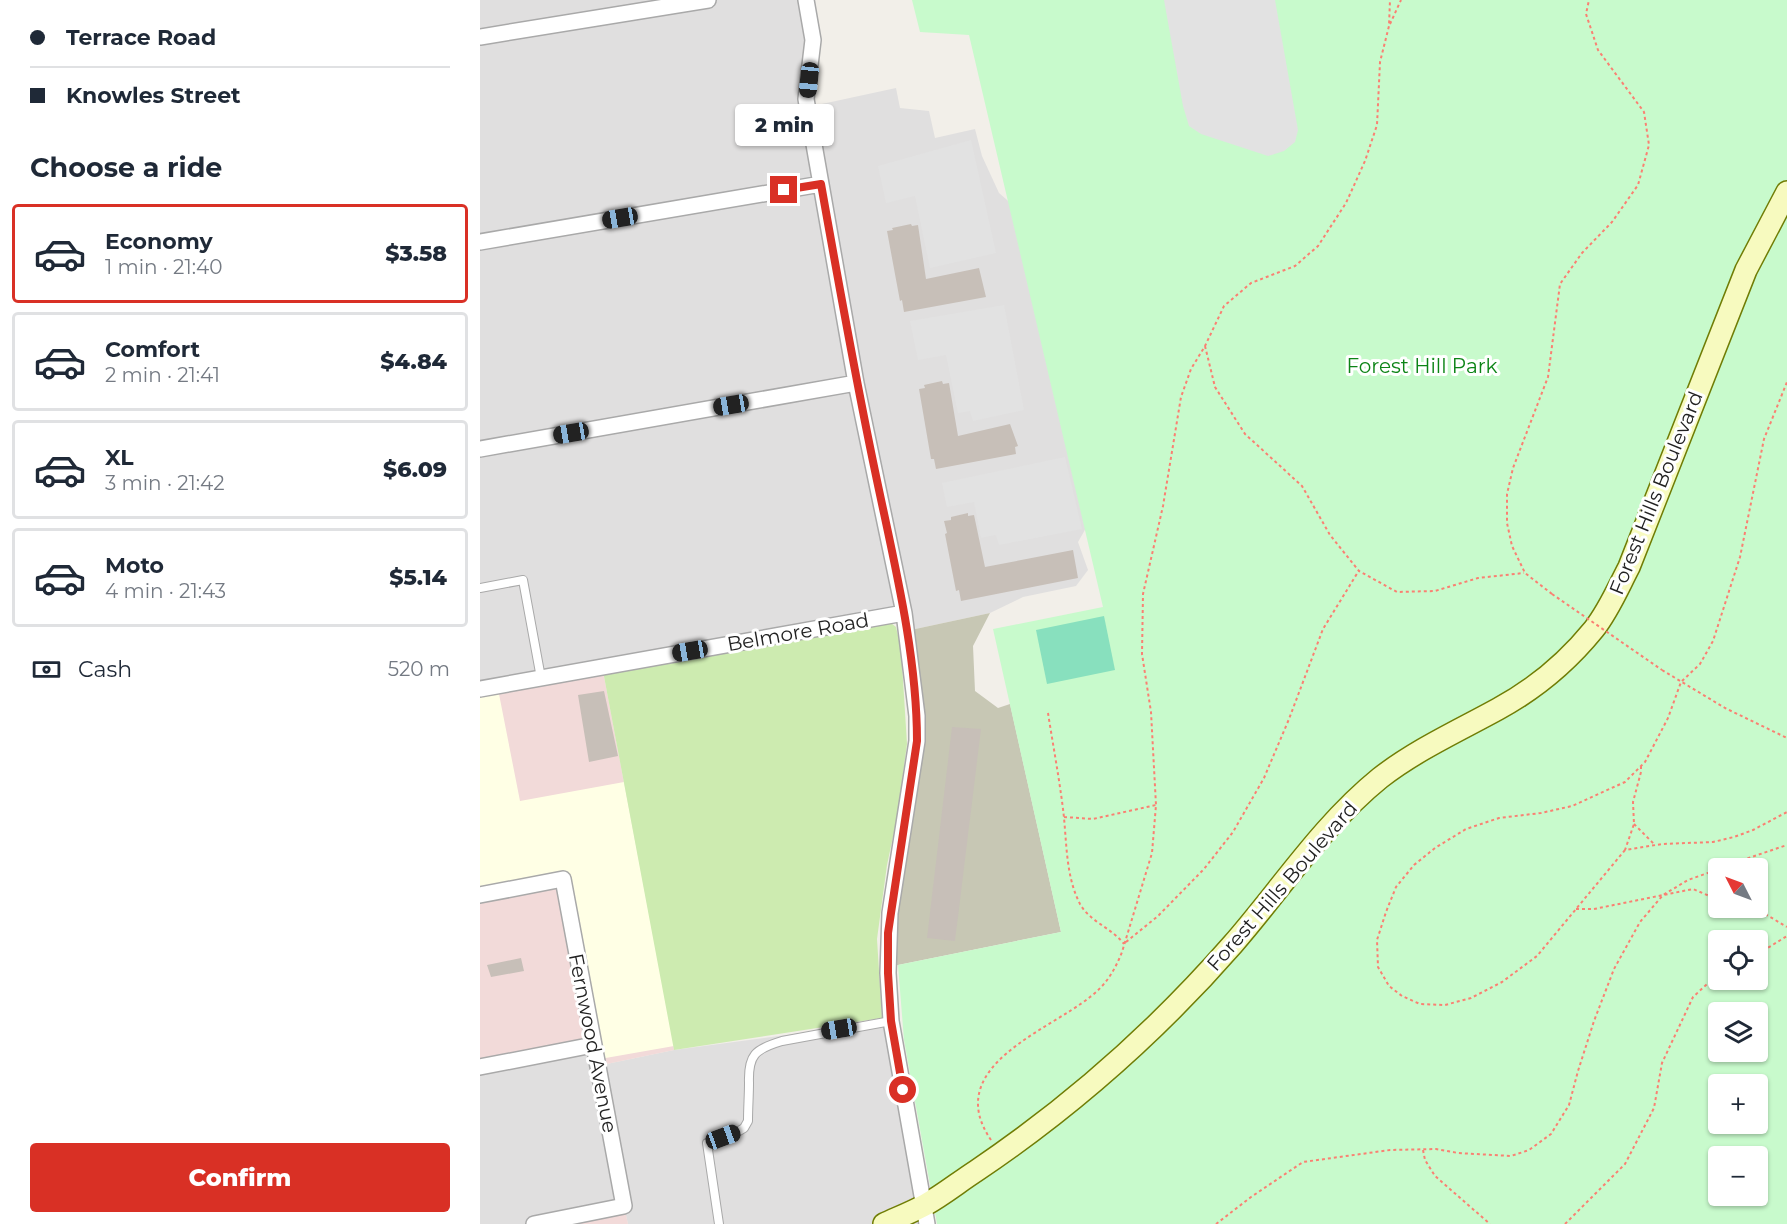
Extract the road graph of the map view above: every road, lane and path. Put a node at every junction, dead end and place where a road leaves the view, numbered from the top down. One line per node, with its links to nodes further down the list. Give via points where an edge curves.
1 (708, 0): 7 (street)
2 (806, 0): 8 (street, via 813,40 806,99)
3 (1390, 0): 6 (path)
4 (1401, 0): 6 (path)
5 (1589, 0): 16 (path, via 1586,14 1598,50 1644,111 1649,145 1638,184 1560,284 1548,377 1507,494 1512,546)
6 (1389, 26): 11 (path, via 1380,62 1377,125 1346,203 1318,246 1295,266 1251,282 1224,306)
7 (480, 37)
8 (821, 184): 10 (street); 13 (street)
9 (1787, 192): 48 (street, Forest Hills Boulevard, via 1746,270 1629,567 1595,628 1558,668 1532,688 1428,746 1380,778 1340,815 1234,943 1174,1008 1092,1083)
10 (480, 242)
11 (1205, 346): 15 (path, via 1215,387 1245,434 1302,486 1330,535); 25 (path, via 1191,369 1181,398 1143,594 1142,654 1151,712)
12 (1787, 382): 20 (path, via 1764,440 1740,557 1716,631 1700,664)
13 (856, 383): 14 (street); 18 (street)
14 (480, 449)
15 (1359, 571): 16 (path, via 1397,592 1435,591 1478,578); 41 (path, via 1323,629 1264,778 1233,832 1204,869)
16 (1525, 573): 20 (path, bridge)
17 (480, 588): 19 (lane, via 523,580)
18 (904, 613): 19 (street, Belmore Road); 44 (street, via 917,741 888,933)
19 (540, 678): 21 (street, Belmore Road)
20 (1680, 682): 23 (path); 24 (path, via 1668,718)
21 (480, 688)
22 (1048, 713): 27 (path)
23 (1787, 738)
24 (1641, 766): 28 (path, via 1633,802); 37 (path, via 1625,782 1572,806 1499,818 1466,828 1434,848 1396,887 1377,940 1378,967 1389,986 1420,1004 1445,1005 1471,998 1502,982 1537,956)
25 (1156, 804): 27 (path, via 1093,819); 41 (path, via 1152,853)
26 (1787, 812): 30 (path, via 1734,837)
27 (1064, 817): 41 (path, via 1074,891 1093,919)
28 (1634, 824): 30 (path); 31 (path)
29 (1787, 844): 32 (path)
30 (1655, 845): 31 (path)
31 (1625, 850): 37 (path)
32 (1747, 858)
33 (1708, 872): 36 (path)
34 (480, 895): 45 (street, Fernwood Avenue, via 563,879)
35 (1708, 895): 36 (path, via 1693,889)
36 (1663, 896): 37 (path); 47 (path, via 1640,922 1614,969 1569,1105 1551,1134 1510,1156)
37 (1576, 909)
38 (1768, 916): 39 (path)
39 (1787, 927)
40 (1787, 936): 42 (path)
41 (1124, 944): 48 (path, via 1116,968 1106,982 1009,1050 987,1075 977,1105 988,1136)
42 (1768, 948)
43 (1708, 983): 55 (path, via 1693,997 1662,1063 1654,1108 1625,1164)
44 (891, 1021): 49 (street); 51 (lane, via 782,1041 755,1053 748,1066 748,1121 744,1128 707,1143)
45 (593, 1045): 46 (street); 50 (street, Fernwood Avenue, via 624,1206)
46 (480, 1067)
47 (1423, 1149): 53 (path, via 1303,1162); 54 (path, via 1435,1176)
48 (1001, 1154): 49 (street, Forest Hills Boulevard)
49 (926, 1215): 52 (street, Forest Hills Boulevard)
50 (534, 1224)
51 (719, 1224)
52 (884, 1224)
53 (1216, 1224)
54 (1490, 1224)
55 (1566, 1224)

